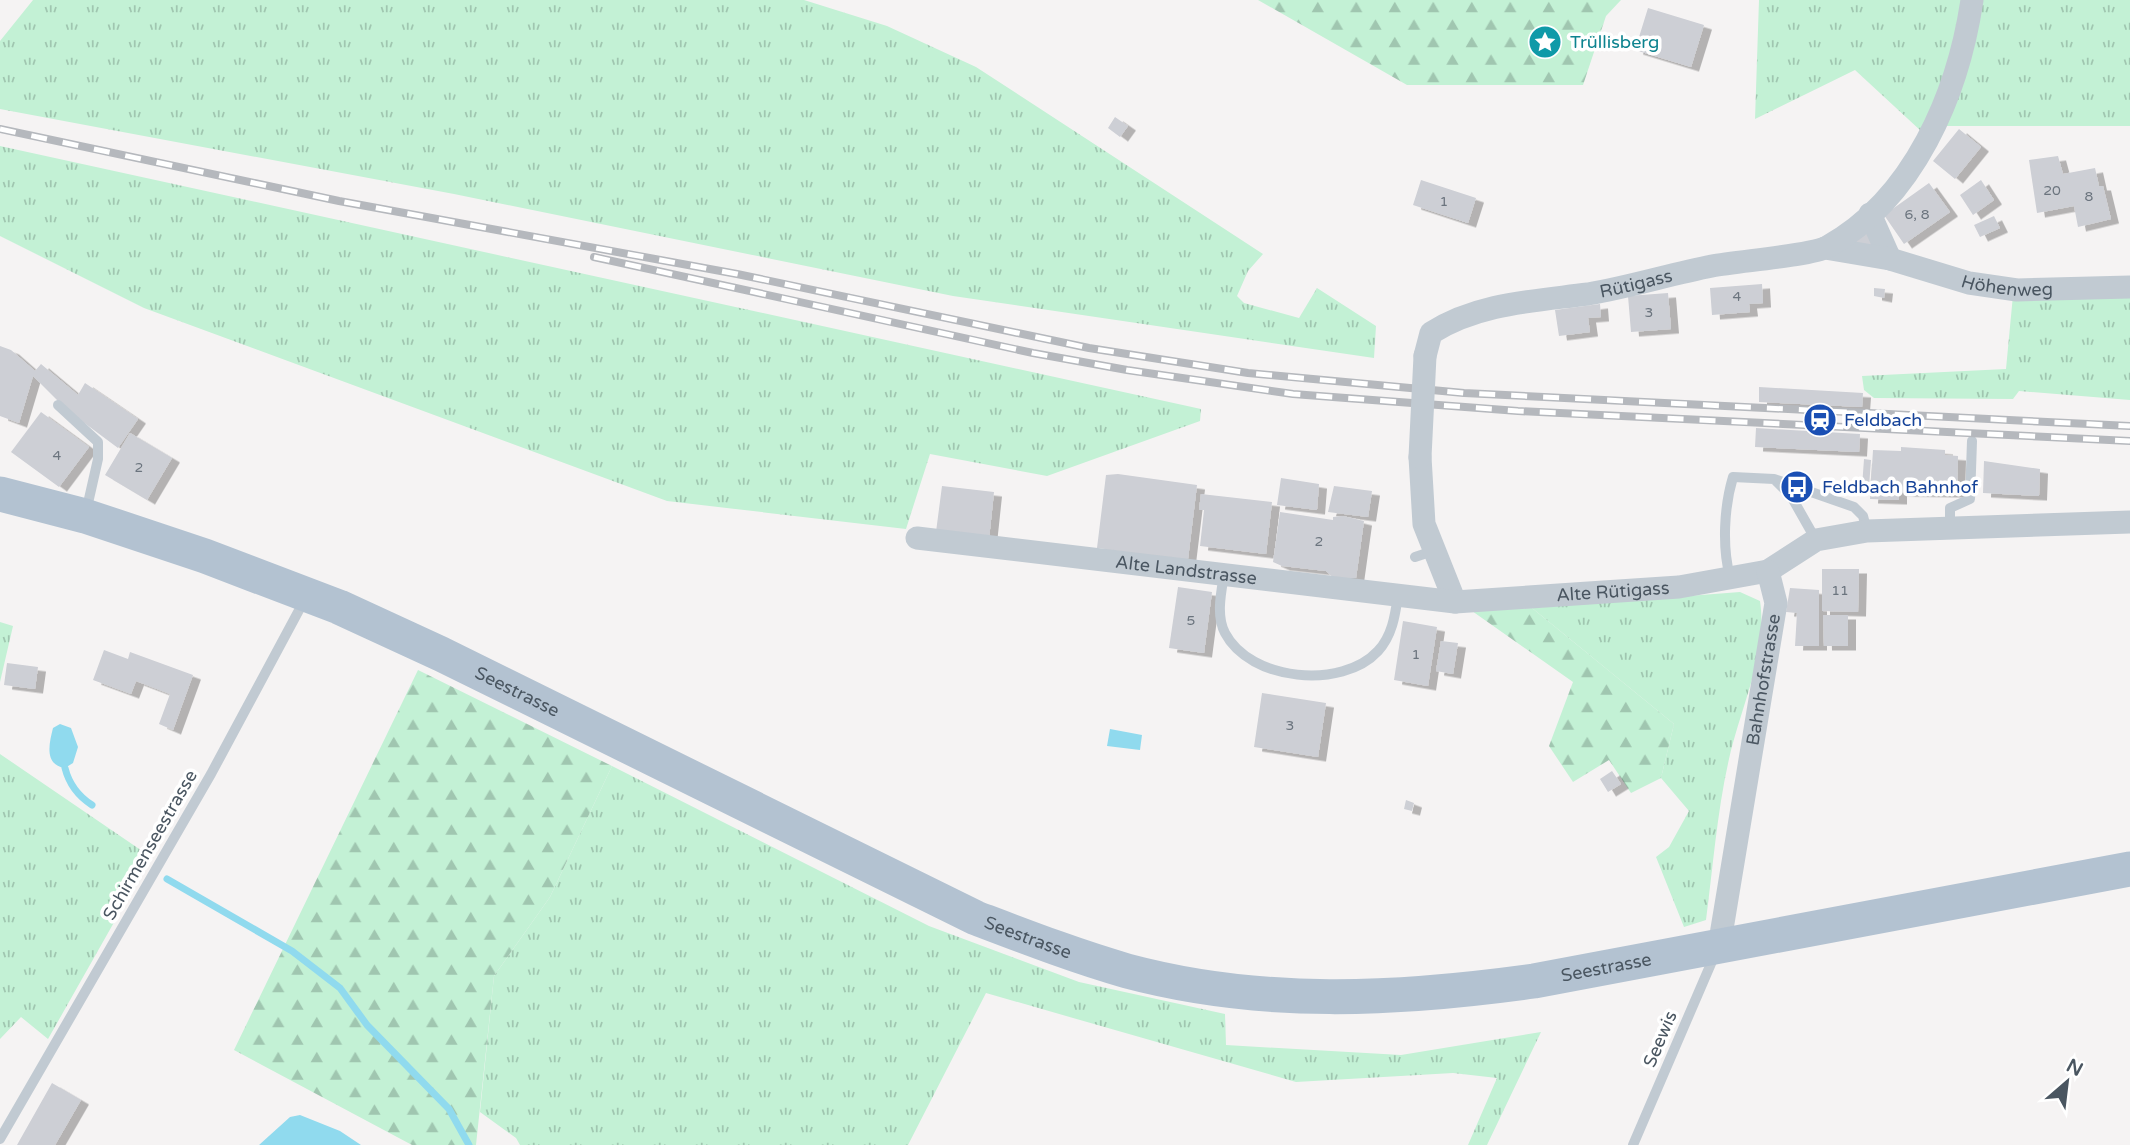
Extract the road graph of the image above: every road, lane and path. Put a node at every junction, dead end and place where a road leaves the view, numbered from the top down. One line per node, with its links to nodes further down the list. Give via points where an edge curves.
1 (1972, 0): 2 (street, Rütigass, via 1958,63 1935,125 1903,180)
2 (1870, 214): 3 (street, Rütigass); 4 (street)
3 (1825, 248): 4 (street, Höhenweg); 21 (street, Rütigass, bridge, via 1476,312 1431,333 1425,356 1420,457 1424,554)
4 (1890, 259): 5 (street, Höhenweg, via 1937,275 2017,289)
5 (2130, 287)
6 (58, 405): 10 (lane, via 98,442)
7 (1972, 442): 12 (lane, via 1970,499 1950,508)
8 (1774, 479): 13 (lane, via 1854,507 1863,516); 15 (lane, via 1791,496); 18 (lane, via 1734,477 1725,549)
9 (0, 494): 10 (main road, Seestrasse)
10 (85, 516): 19 (main road, Seestrasse)
11 (2130, 522): 12 (street)
12 (1950, 528): 13 (street)
13 (1867, 531): 15 (street)
14 (917, 538): 17 (street, Alte Landstrasse)
15 (1815, 540): 16 (street)
16 (1768, 571): 18 (street, Alte Rütigass); 23 (street, Bahnhofstrasse, via 1776,603)
17 (1223, 575): 20 (street, Alte Landstrasse); 20 (lane, via 1220,609 1225,634 1267,667 1301,676 1350,669 1376,653 1391,629)
18 (1731, 577): 21 (street, Alte Rütigass, via 1679,587)
19 (308, 594): 23 (main road, Seestrasse, via 441,654 976,918 1128,971 1241,990 1358,999 1434,995 1534,981); 24 (lane, Schirmenseestrasse, via 205,785)
20 (1398, 596): 21 (street, Alte Landstrasse)
21 (1455, 602)
22 (2130, 869): 23 (main road, Seestrasse)
23 (1719, 947): 25 (lane, Seewis)
24 (0, 1139)
25 (1633, 1145)

